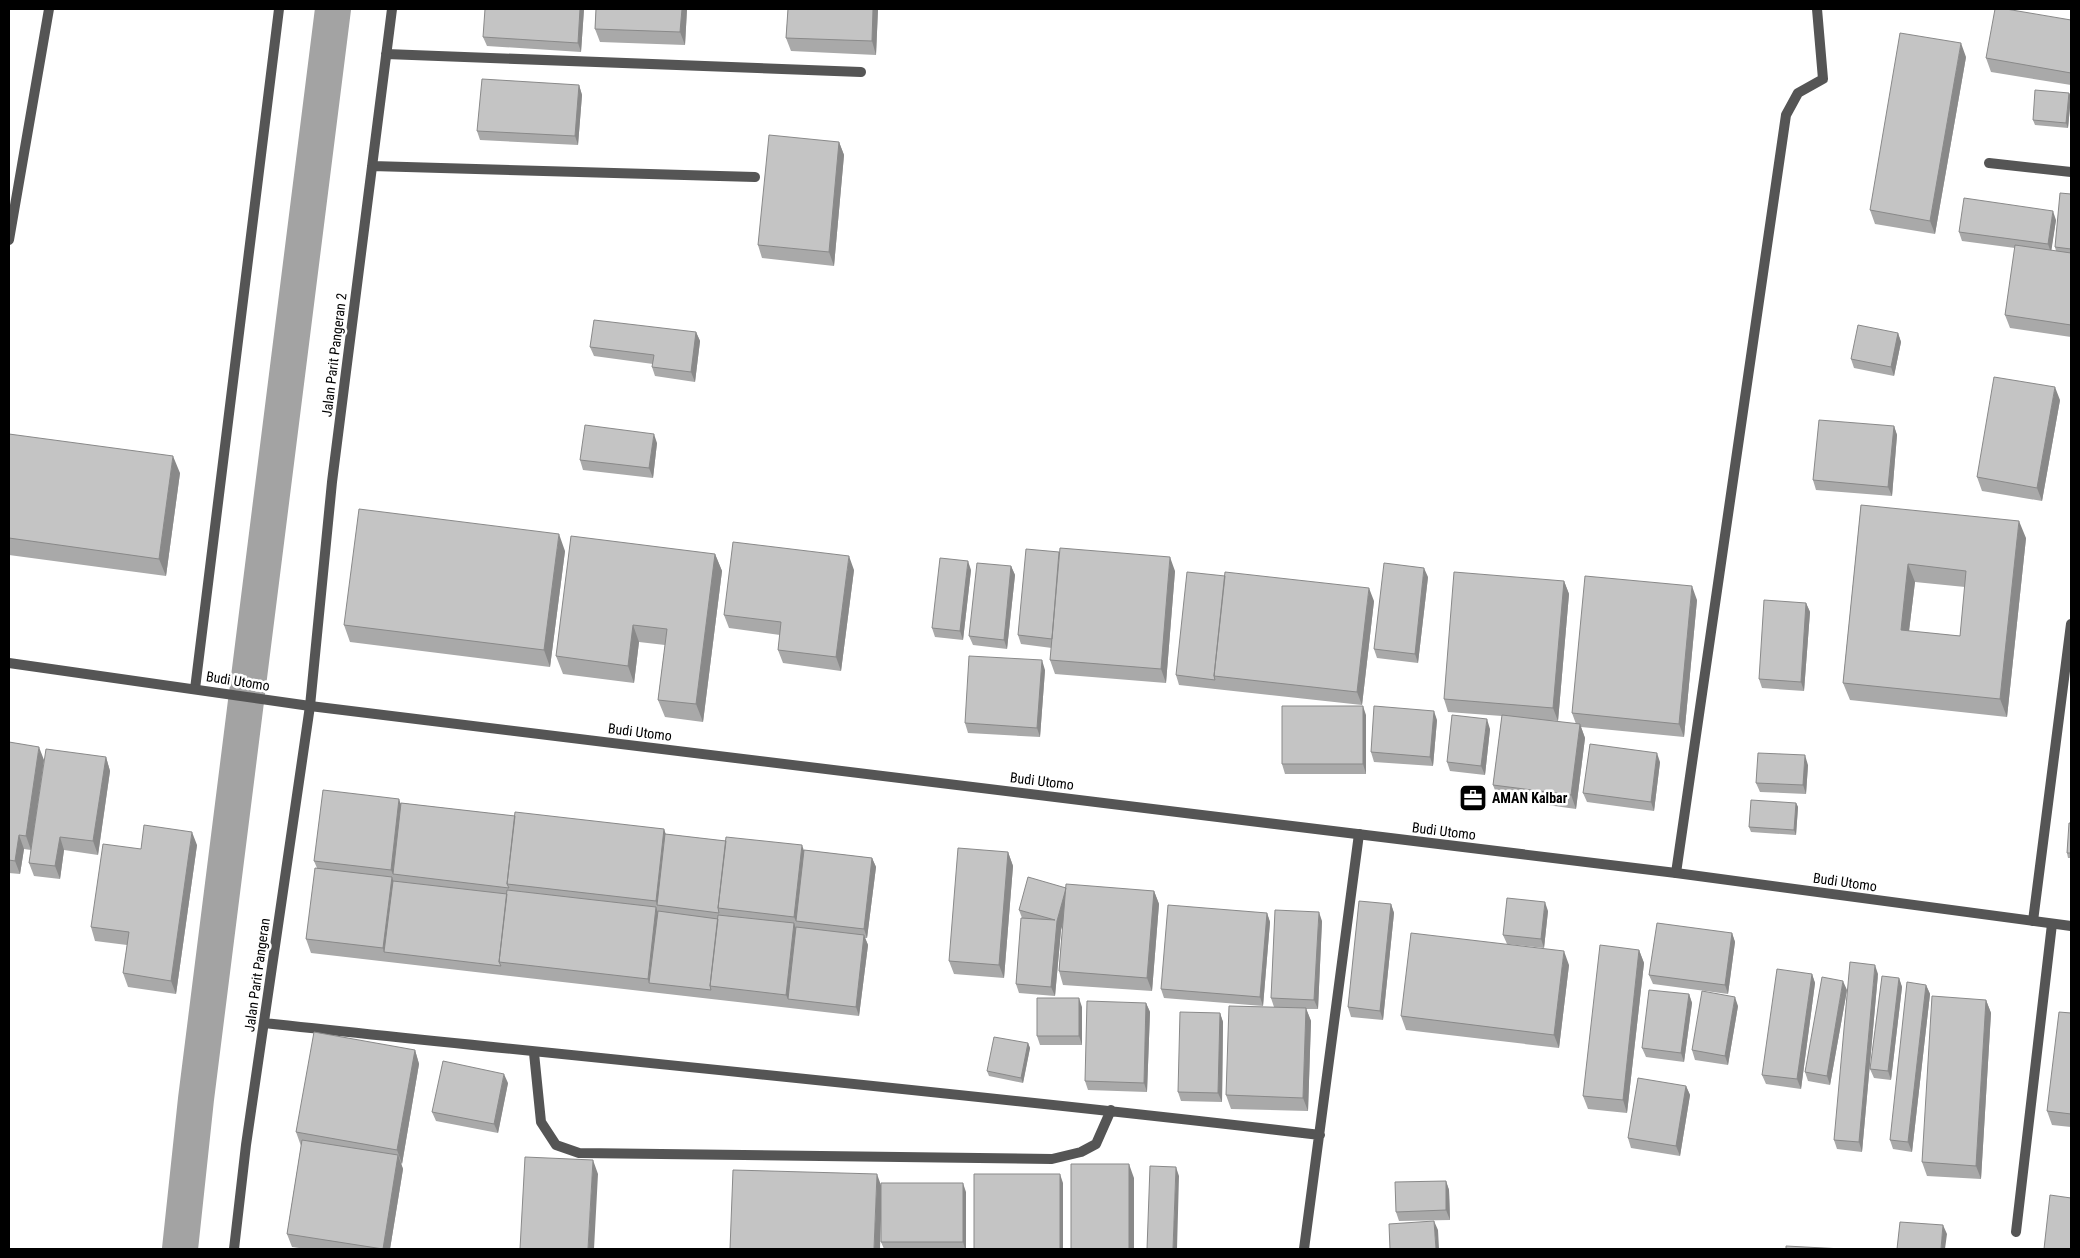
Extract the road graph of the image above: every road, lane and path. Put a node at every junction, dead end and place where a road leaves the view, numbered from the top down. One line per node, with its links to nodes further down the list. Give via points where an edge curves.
1 (49, 9): 11 (street)
2 (279, 9): 14 (street)
3 (392, 9): 5 (street, Jalan Parit Pangeran 2)
4 (1817, 9): 17 (street, via 1822,79 1798,94 1786,115)
5 (386, 54): 6 (street); 8 (street, Jalan Parit Pangeran 2)
6 (862, 72)
7 (1989, 163): 9 (street)
8 (372, 166): 10 (street); 15 (street, Jalan Parit Pangeran 2, via 332,482)
9 (2071, 172)
10 (755, 178)
11 (9, 240)
12 (2071, 624): 18 (street)
13 (9, 664): 14 (street, Budi Utomo)
14 (195, 688): 15 (street, Budi Utomo)
15 (310, 706): 16 (street, Budi Utomo); 21 (street, Jalan Parit Pangeran)
16 (1359, 834): 17 (street, Budi Utomo); 24 (street)
17 (1676, 873): 18 (street, Budi Utomo)
18 (2032, 921): 19 (street, Budi Utomo)
19 (2052, 924): 20 (street, Budi Utomo); 25 (street)
20 (2071, 926)
21 (264, 1024): 22 (street); 26 (street, Jalan Parit Pangeran)
22 (534, 1053): 23 (street); 23 (street, via 541,1122 556,1145 579,1153 1052,1159 1081,1152 1096,1144)
23 (1111, 1110): 24 (street)
24 (1320, 1135): 27 (street)
25 (2016, 1232)
26 (234, 1249)
27 (1304, 1249)

